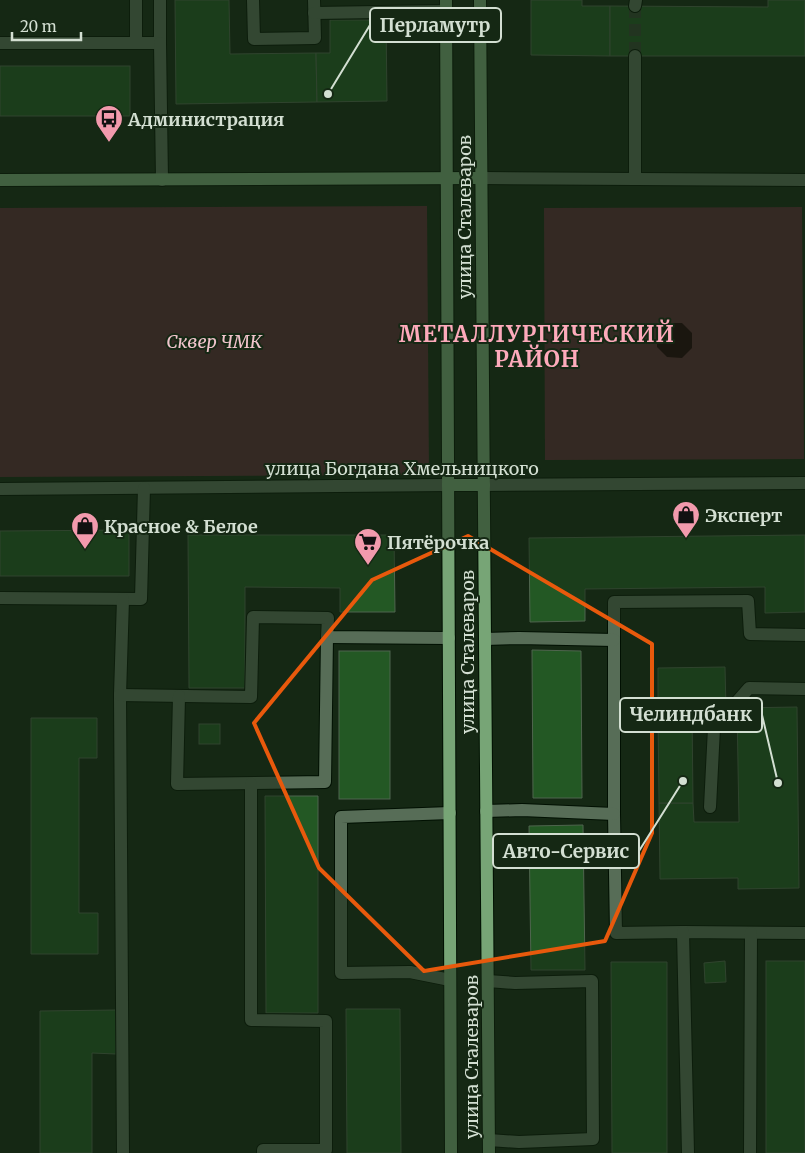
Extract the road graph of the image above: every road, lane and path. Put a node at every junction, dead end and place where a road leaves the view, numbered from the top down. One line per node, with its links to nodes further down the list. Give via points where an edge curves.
1 (136, 0): 8 (street)
2 (160, 0): 9 (street)
3 (253, 0): 5 (street, via 254,39 315,38)
4 (480, 0): 12 (main road, улица Сталеваров)
5 (314, 6): 6 (street)
6 (446, 6): 11 (main road, улица Сталеваров)
7 (0, 43): 8 (street)
8 (136, 43): 9 (street)
9 (160, 43): 15 (street)
10 (635, 56): 13 (street)
11 (447, 178): 12 (main road); 15 (main road); 18 (main road, улица Сталеваров)
12 (481, 178): 13 (street); 19 (main road, улица Сталеваров)
13 (635, 179): 16 (street)
14 (0, 180): 15 (main road)
15 (162, 180)
16 (805, 180)
17 (805, 483): 19 (street, улица Богдана Хмельницкого)
18 (448, 485): 19 (main road, улица Богдана Хмельницкого); 20 (street, улица Богдана Хмельницкого); 26 (main road, улица Сталеваров)
19 (484, 485): 27 (main road, улица Сталеваров)
20 (144, 488): 21 (street, улица Богдана Хмельницкого); 23 (street, via 141,599)
21 (0, 489)
22 (0, 598): 23 (street)
23 (123, 599): 30 (street)
24 (805, 635): 28 (street, via 750,634 748,601 614,602)
25 (327, 637): 26 (street); 31 (street, via 328,618 253,617 251,697); 32 (street, via 325,782)
26 (449, 638): 35 (main road, улица Сталеваров)
27 (485, 639): 28 (street); 34 (main road, улица Сталеваров)
28 (614, 640): 36 (street)
29 (805, 689): 33 (street, via 749,688 714,728)
30 (120, 695): 31 (street); 43 (street)
31 (179, 696): 32 (street, via 177,784)
32 (251, 784): 44 (street, via 251,1020 326,1020 326,1150 263,1150)
33 (710, 807)
34 (486, 811): 36 (street); 41 (main road, улица Сталеваров)
35 (450, 813): 40 (main road, улица Сталеваров); 40 (street, via 341,817 341,973 410,972)
36 (614, 814): 37 (street, via 616,933)
37 (683, 932): 38 (street); 47 (street)
38 (751, 932): 39 (street); 48 (street)
39 (805, 933)
40 (450, 980): 45 (main road, улица Сталеваров)
41 (488, 981): 42 (main road, улица Сталеваров); 42 (street, via 592,981 593,1139)
42 (489, 1140): 46 (main road, улица Сталеваров)
43 (123, 1153)
44 (263, 1153)
45 (451, 1153)
46 (489, 1153)
47 (688, 1153)
48 (750, 1153)

